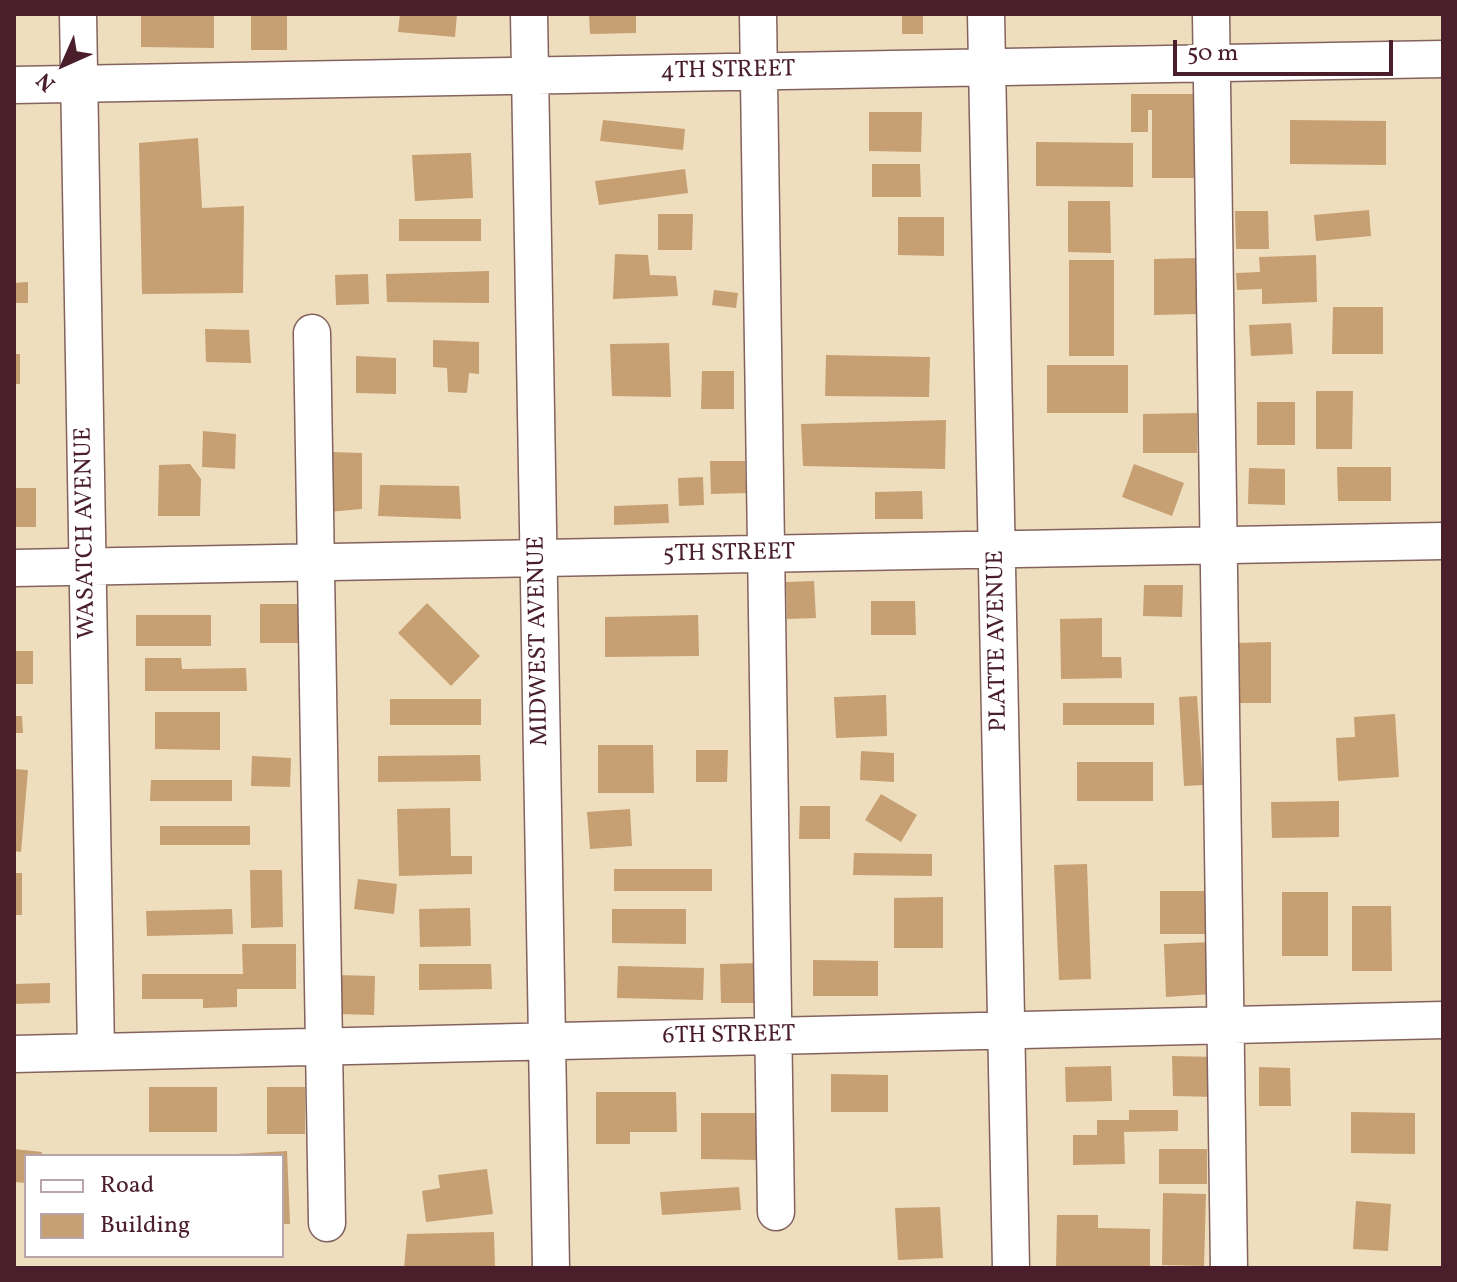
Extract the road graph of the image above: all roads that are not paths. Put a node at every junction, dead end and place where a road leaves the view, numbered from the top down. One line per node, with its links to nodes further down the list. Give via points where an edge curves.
1 (78, 14): 11 (street, WASATCH AVENUE)
2 (529, 14): 10 (street, MIDWEST AVENUE)
3 (758, 14): 9 (street)
4 (986, 14): 8 (street, PLATTE AVENUE)
5 (1211, 14): 7 (street)
6 (1443, 59): 7 (street, 4TH STREET)
7 (1211, 63): 8 (street, 4TH STREET); 15 (street)
8 (987, 67): 9 (street, 4TH STREET); 16 (street, PLATTE AVENUE)
9 (759, 71): 10 (street, 4TH STREET); 17 (street)
10 (530, 75): 11 (street, 4TH STREET); 18 (street, MIDWEST AVENUE)
11 (80, 83): 12 (street, 4TH STREET); 20 (street, WASATCH AVENUE)
12 (14, 85)
13 (312, 333): 19 (street)
14 (1443, 541): 15 (street, 5TH STREET)
15 (1218, 545): 16 (street, 5TH STREET); 23 (street)
16 (997, 550): 17 (street, 5TH STREET); 24 (street, PLATTE AVENUE)
17 (766, 554): 18 (street, 5TH STREET); 25 (street)
18 (539, 558): 19 (street, 5TH STREET); 26 (street, MIDWEST AVENUE)
19 (316, 563): 20 (street, 5TH STREET); 27 (street)
20 (88, 567): 21 (street, 5TH STREET); 28 (street, WASATCH AVENUE)
21 (14, 568)
22 (1443, 1020): 23 (street, 6TH STREET)
23 (1225, 1025): 24 (street, 6TH STREET); 34 (street)
24 (1006, 1030): 25 (street, 6TH STREET); 33 (street, PLATTE AVENUE)
25 (774, 1036): 26 (street, 6TH STREET); 30 (street)
26 (547, 1041): 27 (street, 6TH STREET); 32 (street, MIDWEST AVENUE)
27 (324, 1046): 28 (street, 6TH STREET); 31 (street)
28 (96, 1052): 29 (street, 6TH STREET)
29 (14, 1054)
30 (776, 1212)
31 (327, 1223)
32 (551, 1268)
33 (1011, 1268)
34 (1229, 1268)

